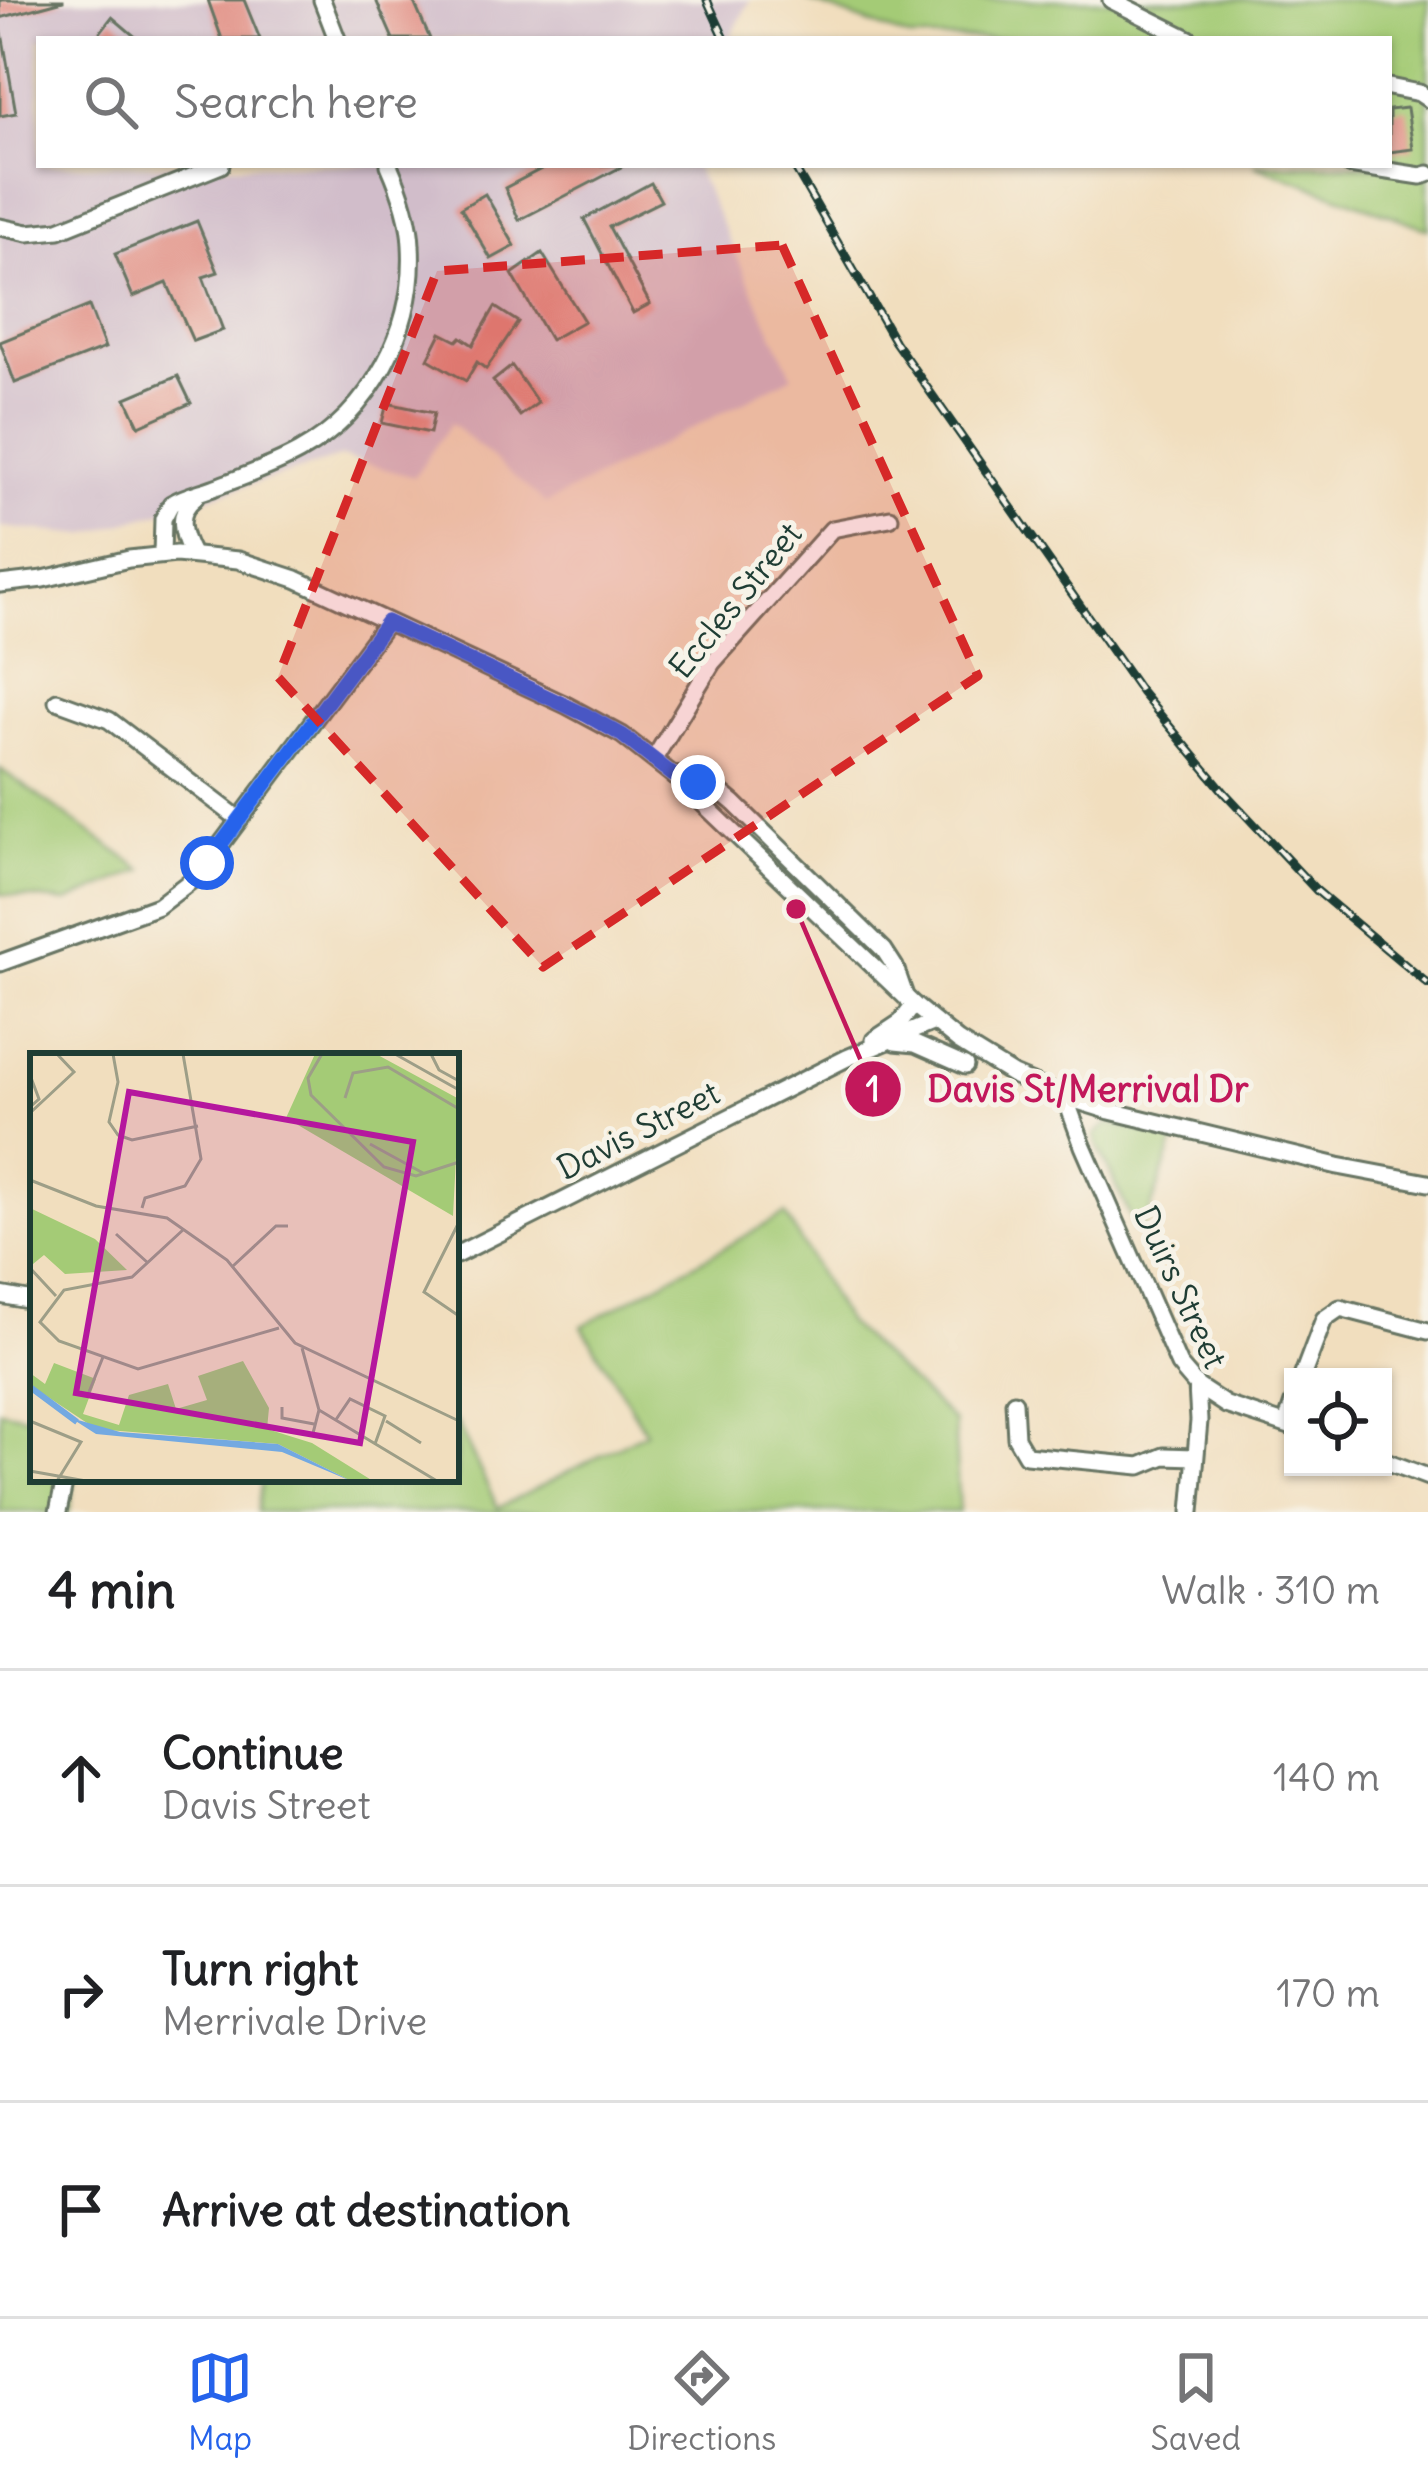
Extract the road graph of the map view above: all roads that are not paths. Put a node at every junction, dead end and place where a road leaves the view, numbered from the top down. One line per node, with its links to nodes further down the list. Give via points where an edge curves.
1 (322, 0): 3 (street)
2 (1111, 0): 4 (street)
3 (337, 36)
4 (1184, 36)
5 (1392, 88): 6 (street)
6 (1428, 99)
7 (213, 168): 11 (street, via 58,230)
8 (390, 168): 12 (street, via 409,225 411,267 404,315 379,375 316,442)
9 (1368, 168): 10 (street)
10 (1428, 174)
11 (0, 226)
12 (213, 488): 14 (street, via 183,512); 15 (street, via 165,510)
13 (890, 518): 19 (street, Eccles Street, via 832,529 712,664)
14 (192, 554): 15 (street); 17 (street, via 296,579)
15 (162, 555): 16 (street)
16 (0, 584)
17 (387, 622): 19 (street, via 586,715); 20 (street)
18 (58, 701): 20 (street, via 110,720)
19 (655, 759): 22 (street)
20 (239, 819): 21 (street, via 193,880 158,906)
21 (0, 963)
22 (910, 1002): 23 (street); 25 (street, Davis Street, via 901,1022)
23 (934, 1022): 24 (street, Davis Street); 27 (street, via 993,1065)
24 (884, 1043): 25 (street, Davis Street); 26 (street, via 910,1042)
25 (847, 1058): 29 (street, Davis Street)
26 (965, 1066)
27 (1065, 1097): 28 (street); 34 (street, Duirs Street, via 1179,1365)
28 (1428, 1183)
29 (459, 1253)
30 (0, 1295): 31 (street)
31 (30, 1300)
32 (1428, 1331): 33 (street, via 1340,1308 1324,1319)
33 (1305, 1368)
34 (1197, 1386): 36 (street, via 1226,1405); 37 (street, Duirs Street)
35 (1014, 1402): 37 (street, via 1026,1456 1140,1466 1164,1456)
36 (1284, 1423)
37 (1196, 1457): 42 (street, Duirs Street)
38 (1392, 1463): 39 (street)
39 (1428, 1477)
40 (64, 1482): 41 (street)
41 (58, 1512)
42 (1191, 1512)

